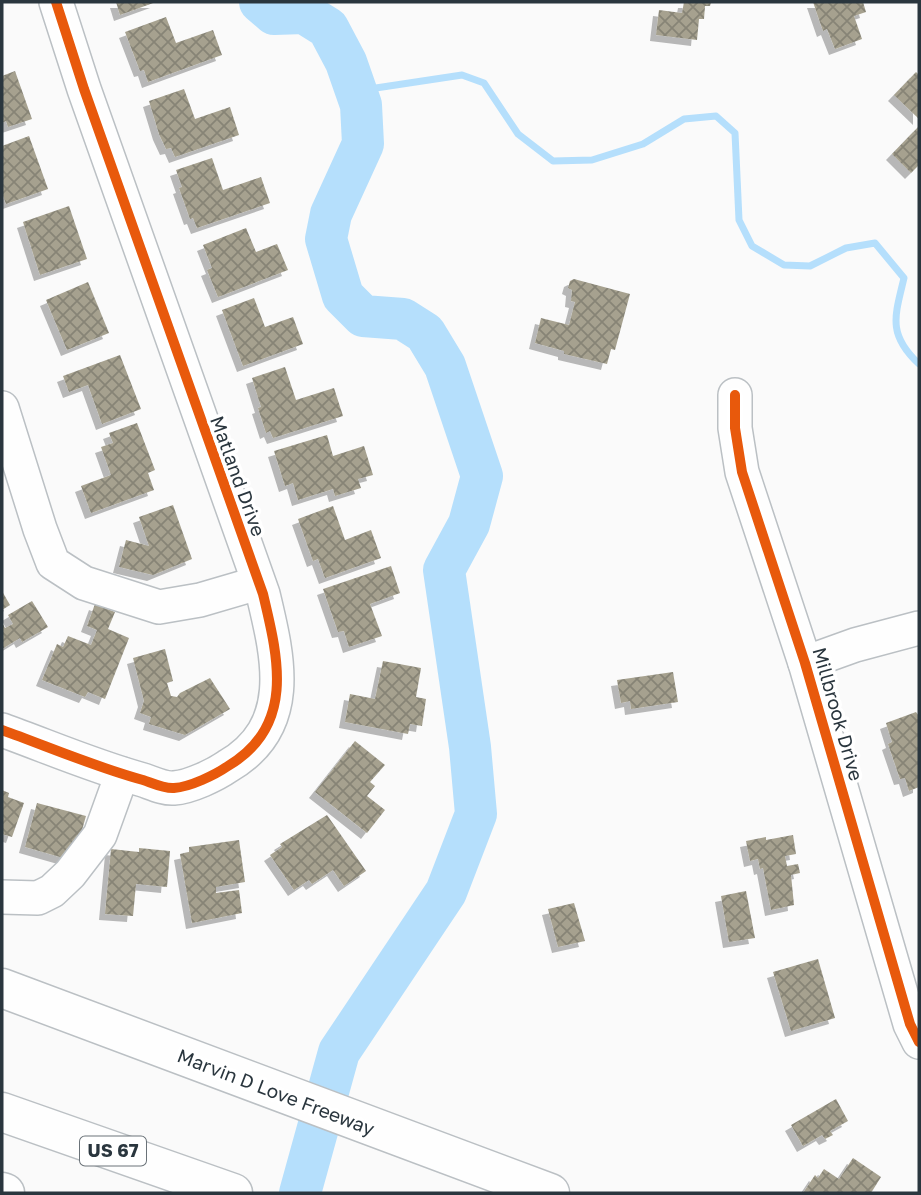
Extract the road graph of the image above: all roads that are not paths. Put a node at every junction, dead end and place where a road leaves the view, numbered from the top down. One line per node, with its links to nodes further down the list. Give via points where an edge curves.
1 (55, 2): 4 (street, Matland Drive)
2 (735, 395): 6 (street, Millbrook Drive, via 742,472)
3 (2, 408): 4 (street, via 53,563 84,583 159,607)
4 (258, 583): 8 (street, Matland Drive, via 278,669 270,721 256,743 212,776 173,788)
5 (919, 628): 6 (street)
6 (806, 663): 11 (street, Millbrook Drive)
7 (2, 730): 8 (street, Matland Drive)
8 (122, 774): 9 (street, via 100,835 70,874 37,898)
9 (2, 897)
10 (2, 988): 14 (main road, Marvin D Love Freeway)
11 (919, 1042)
12 (2, 1112): 13 (main road, US 67)
13 (228, 1191)
14 (550, 1193)

